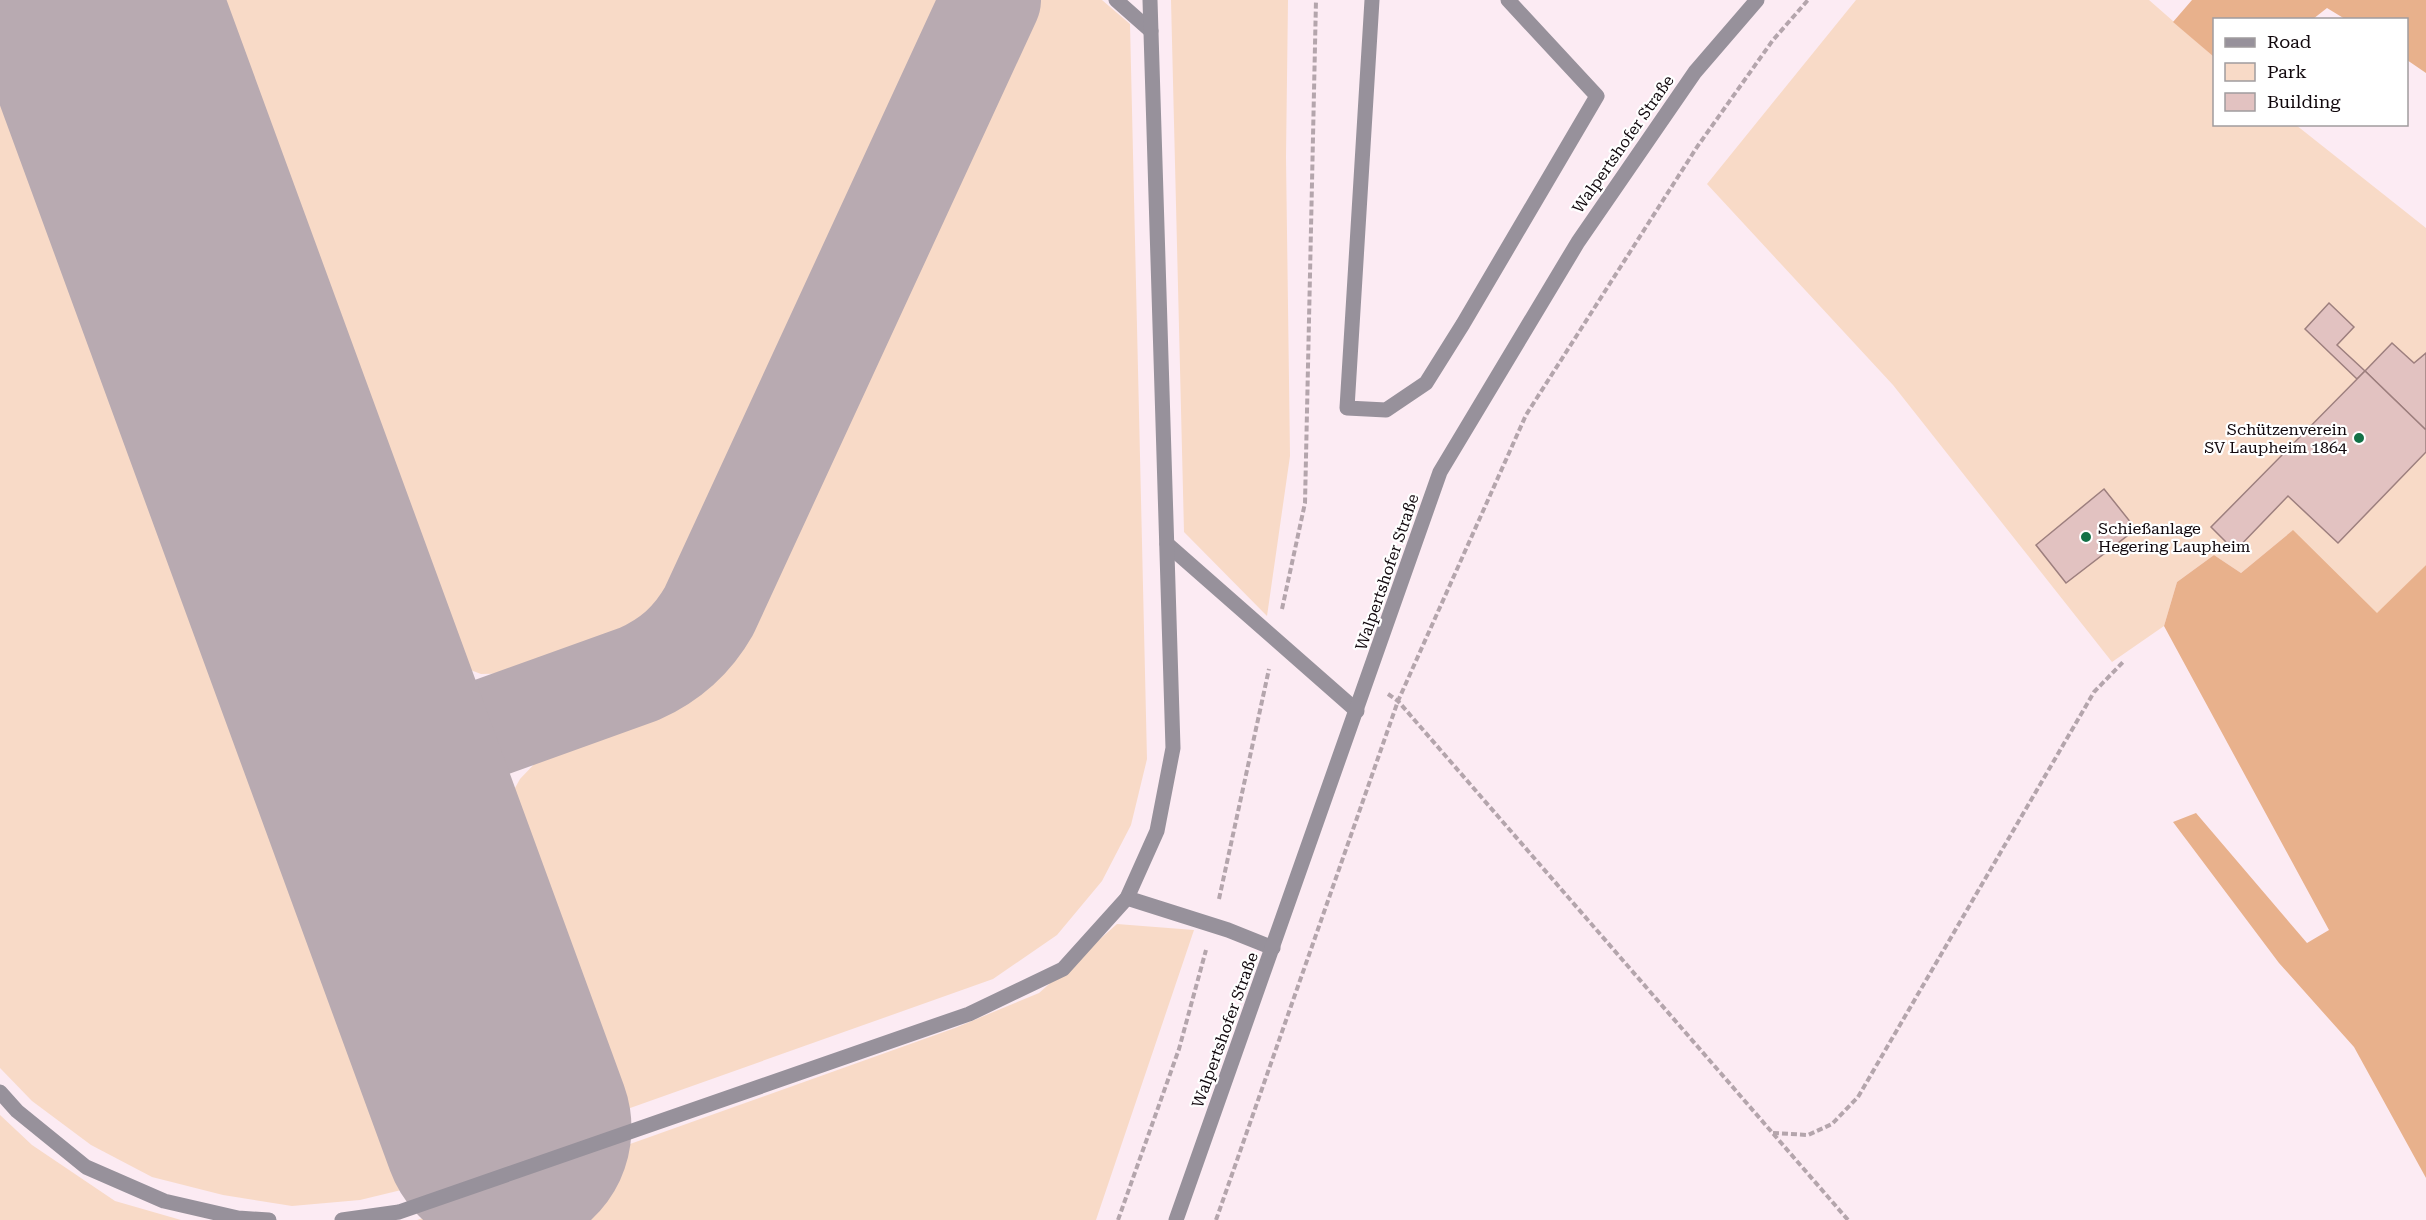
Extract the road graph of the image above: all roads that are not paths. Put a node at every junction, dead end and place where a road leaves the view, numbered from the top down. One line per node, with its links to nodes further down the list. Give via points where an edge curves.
1 (1116, 0): 6 (street)
2 (1150, 0): 6 (street)
3 (1372, 0): 4 (street, via 1347,408 1386,410 1426,382 1597,96)
4 (1508, 0)
5 (1757, 0): 8 (street, Walpertshofer Straße, via 1695,72 1578,242 1440,472)
6 (1151, 31): 7 (street)
7 (1167, 544): 8 (street); 9 (street, via 1173,748 1157,831)
8 (1357, 711): 10 (street, Walpertshofer Straße)
9 (1127, 898): 10 (street); 13 (street, via 1063,969 969,1014 399,1212)
10 (1273, 948): 14 (street, Walpertshofer Straße)
11 (0, 1092): 12 (street, via 17,1112 86,1167 164,1201 238,1218)
12 (269, 1220)
13 (342, 1220)
14 (1176, 1220)

